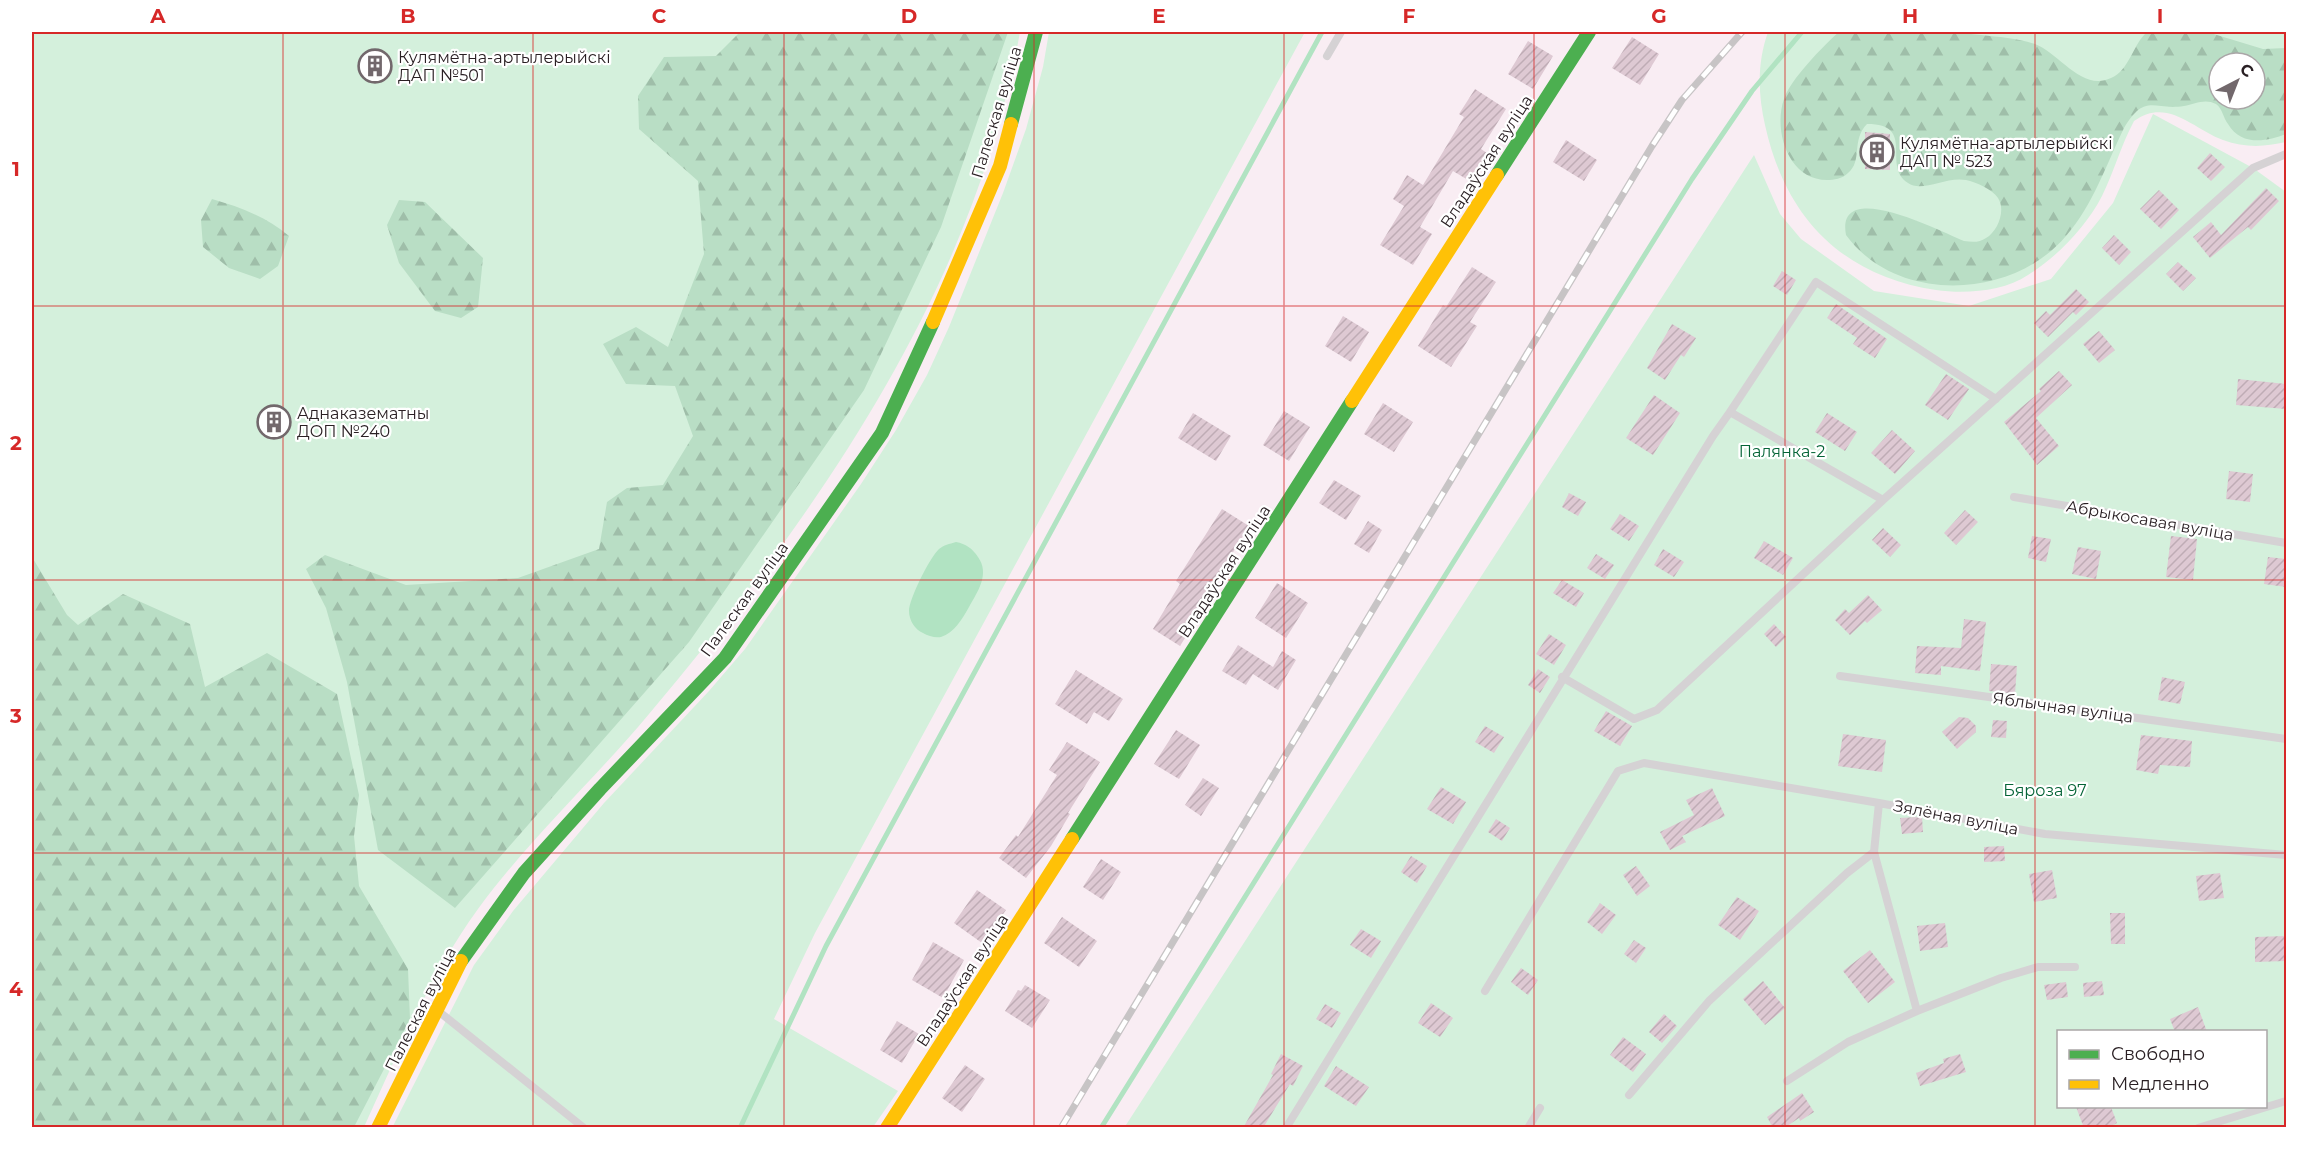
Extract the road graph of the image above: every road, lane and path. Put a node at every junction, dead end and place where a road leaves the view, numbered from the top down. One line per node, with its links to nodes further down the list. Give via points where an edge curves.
1 (1036, 32): 19 (street, Палеская вуліца, via 1000,166 882,433 725,658 524,873 460,962)
2 (1341, 32): 4 (lane)
3 (1588, 32): 29 (street, Владаўская вуліца)
4 (1327, 56)
5 (2286, 153): 6 (lane, via 2253,168)
6 (1996, 399): 7 (lane, via 1816,282); 9 (lane)
7 (1730, 412): 9 (lane); 11 (lane)
8 (2014, 497): 10 (lane, Абрыкосавая вуліца)
9 (1883, 500): 11 (lane, via 1657,710 1634,719)
10 (2286, 543)
11 (1562, 676): 30 (lane)
12 (1840, 676): 13 (lane, Яблычная вуліца)
13 (2286, 739)
14 (1879, 803): 15 (lane, Зялёная вуліца); 16 (lane, Зялёная вуліца, via 2045,834); 18 (lane, via 1644,763 1618,771)
15 (1874, 852): 20 (lane, Зялёная вуліца); 22 (lane, via 1846,873 1709,1001)
16 (2286, 855)
17 (2075, 967): 20 (lane, via 2038,967)
18 (1485, 991)
19 (437, 1009): 27 (street, Палеская вуліца); 28 (lane)
20 (1917, 1011): 21 (lane, via 1848,1042)
21 (1787, 1081)
22 (1629, 1095)
23 (2286, 1101): 24 (lane)
24 (2267, 1107)
25 (1539, 1108): 31 (lane)
26 (2263, 1108): 32 (lane)
27 (378, 1128)
28 (584, 1128)
29 (887, 1128)
30 (1286, 1128)
31 (1528, 1128)
32 (2198, 1128)

